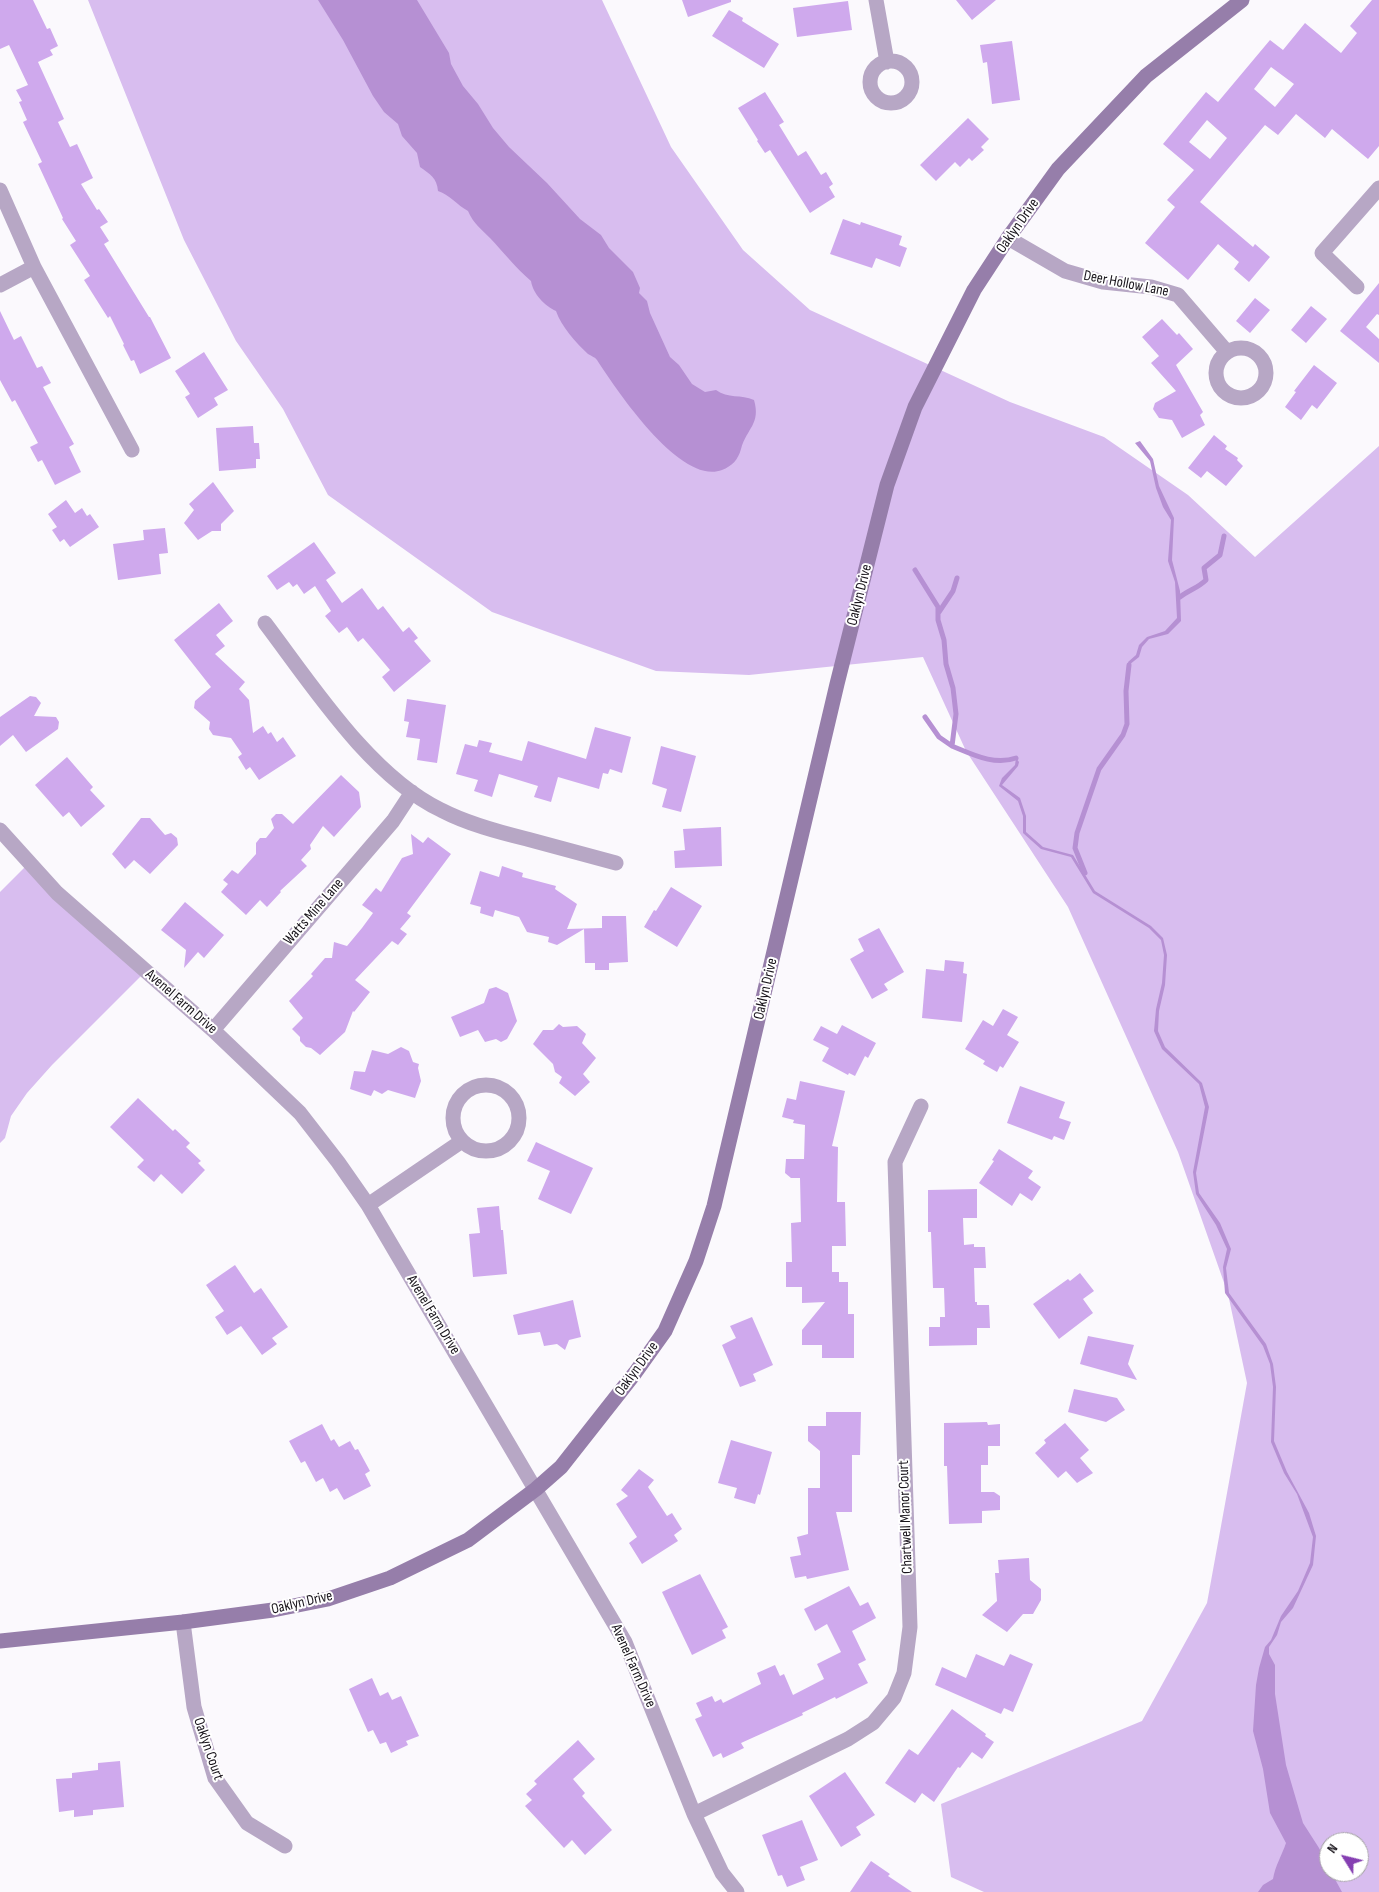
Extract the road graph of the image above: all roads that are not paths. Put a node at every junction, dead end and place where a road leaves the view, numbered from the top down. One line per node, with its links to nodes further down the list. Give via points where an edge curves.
1 (876, 0): 3 (street)
2 (1242, 0): 6 (street, Oaklyn Drive, via 1146,76 1058,169)
3 (887, 62)
4 (1379, 188): 9 (street, via 1322,253)
5 (0, 190): 7 (street)
6 (1008, 238): 10 (street, Deer Hollow Lane, via 1065,271 1102,282 1151,287 1178,295); 20 (street, Oaklyn Drive, via 974,290 915,407 887,485 717,1197 696,1261 665,1331 561,1467)
7 (34, 267): 8 (street); 11 (street)
8 (0, 285)
9 (1357, 287)
10 (1227, 352)
11 (132, 450)
12 (265, 624): 13 (street, via 335,716 389,776)
13 (412, 792): 15 (street, via 440,810 491,830); 16 (street, Watts Mine Lane, via 393,821)
14 (0, 830): 16 (street, Avenel Farm Drive, via 57,893)
15 (616, 863)
16 (213, 1030): 19 (street, Avenel Farm Drive, via 300,1113)
17 (921, 1106): 23 (street, Chartwell Manor Court, via 895,1162 910,1627 904,1673 894,1698 873,1723 848,1739)
18 (462, 1141): 18 (street, via 475,1149 490,1151 509,1142 518,1123 516,1103 509,1094 500,1087 477,1086 458,1099 453,1121); 19 (street)
19 (368, 1204): 20 (street, Avenel Farm Drive)
20 (536, 1489): 21 (street, Oaklyn Drive, via 468,1540 390,1578 328,1599); 23 (street, Avenel Farm Drive, via 625,1642)
21 (183, 1622): 22 (street, Oaklyn Drive); 24 (street, Oaklyn Court, via 194,1707 215,1778 247,1823)
22 (0, 1641)
23 (694, 1814): 25 (street, Avenel Farm Drive, via 722,1872)
24 (285, 1846)
25 (738, 1892)

